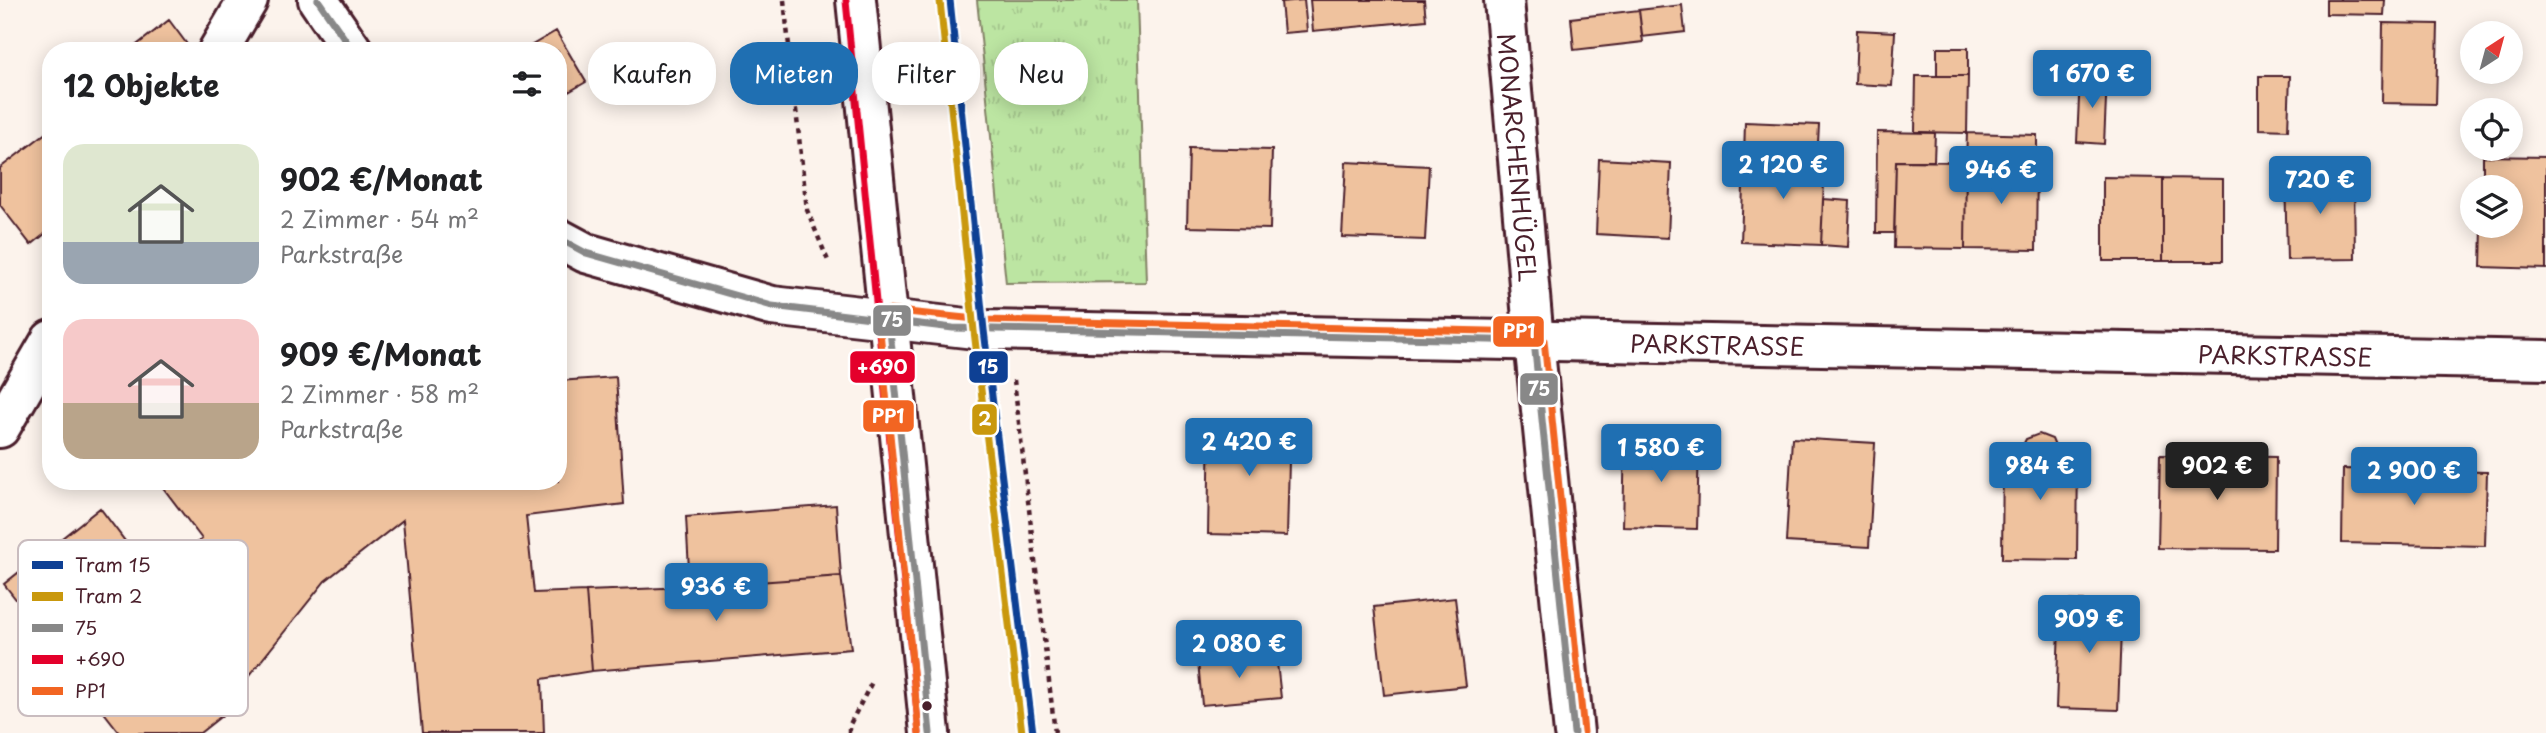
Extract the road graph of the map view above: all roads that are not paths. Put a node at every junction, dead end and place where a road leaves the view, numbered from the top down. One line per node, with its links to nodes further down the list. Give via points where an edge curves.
1 (247, 0): 5 (street)
2 (318, 0): 6 (street)
3 (856, 0): 8 (street)
4 (1504, 0): 9 (street, MONARCHENHÜGEL)
5 (223, 42)
6 (347, 42)
7 (567, 243): 8 (street, PARKSTRASSE, via 586,253 772,306)
8 (889, 320): 9 (street, PARKSTRASSE, via 1008,330); 13 (street)
9 (1534, 341): 11 (street, PARKSTRASSE); 14 (street, MONARCHENHÜGEL)
10 (42, 356): 12 (street)
11 (2546, 360)
12 (0, 428)
13 (930, 733)
14 (1574, 733)

